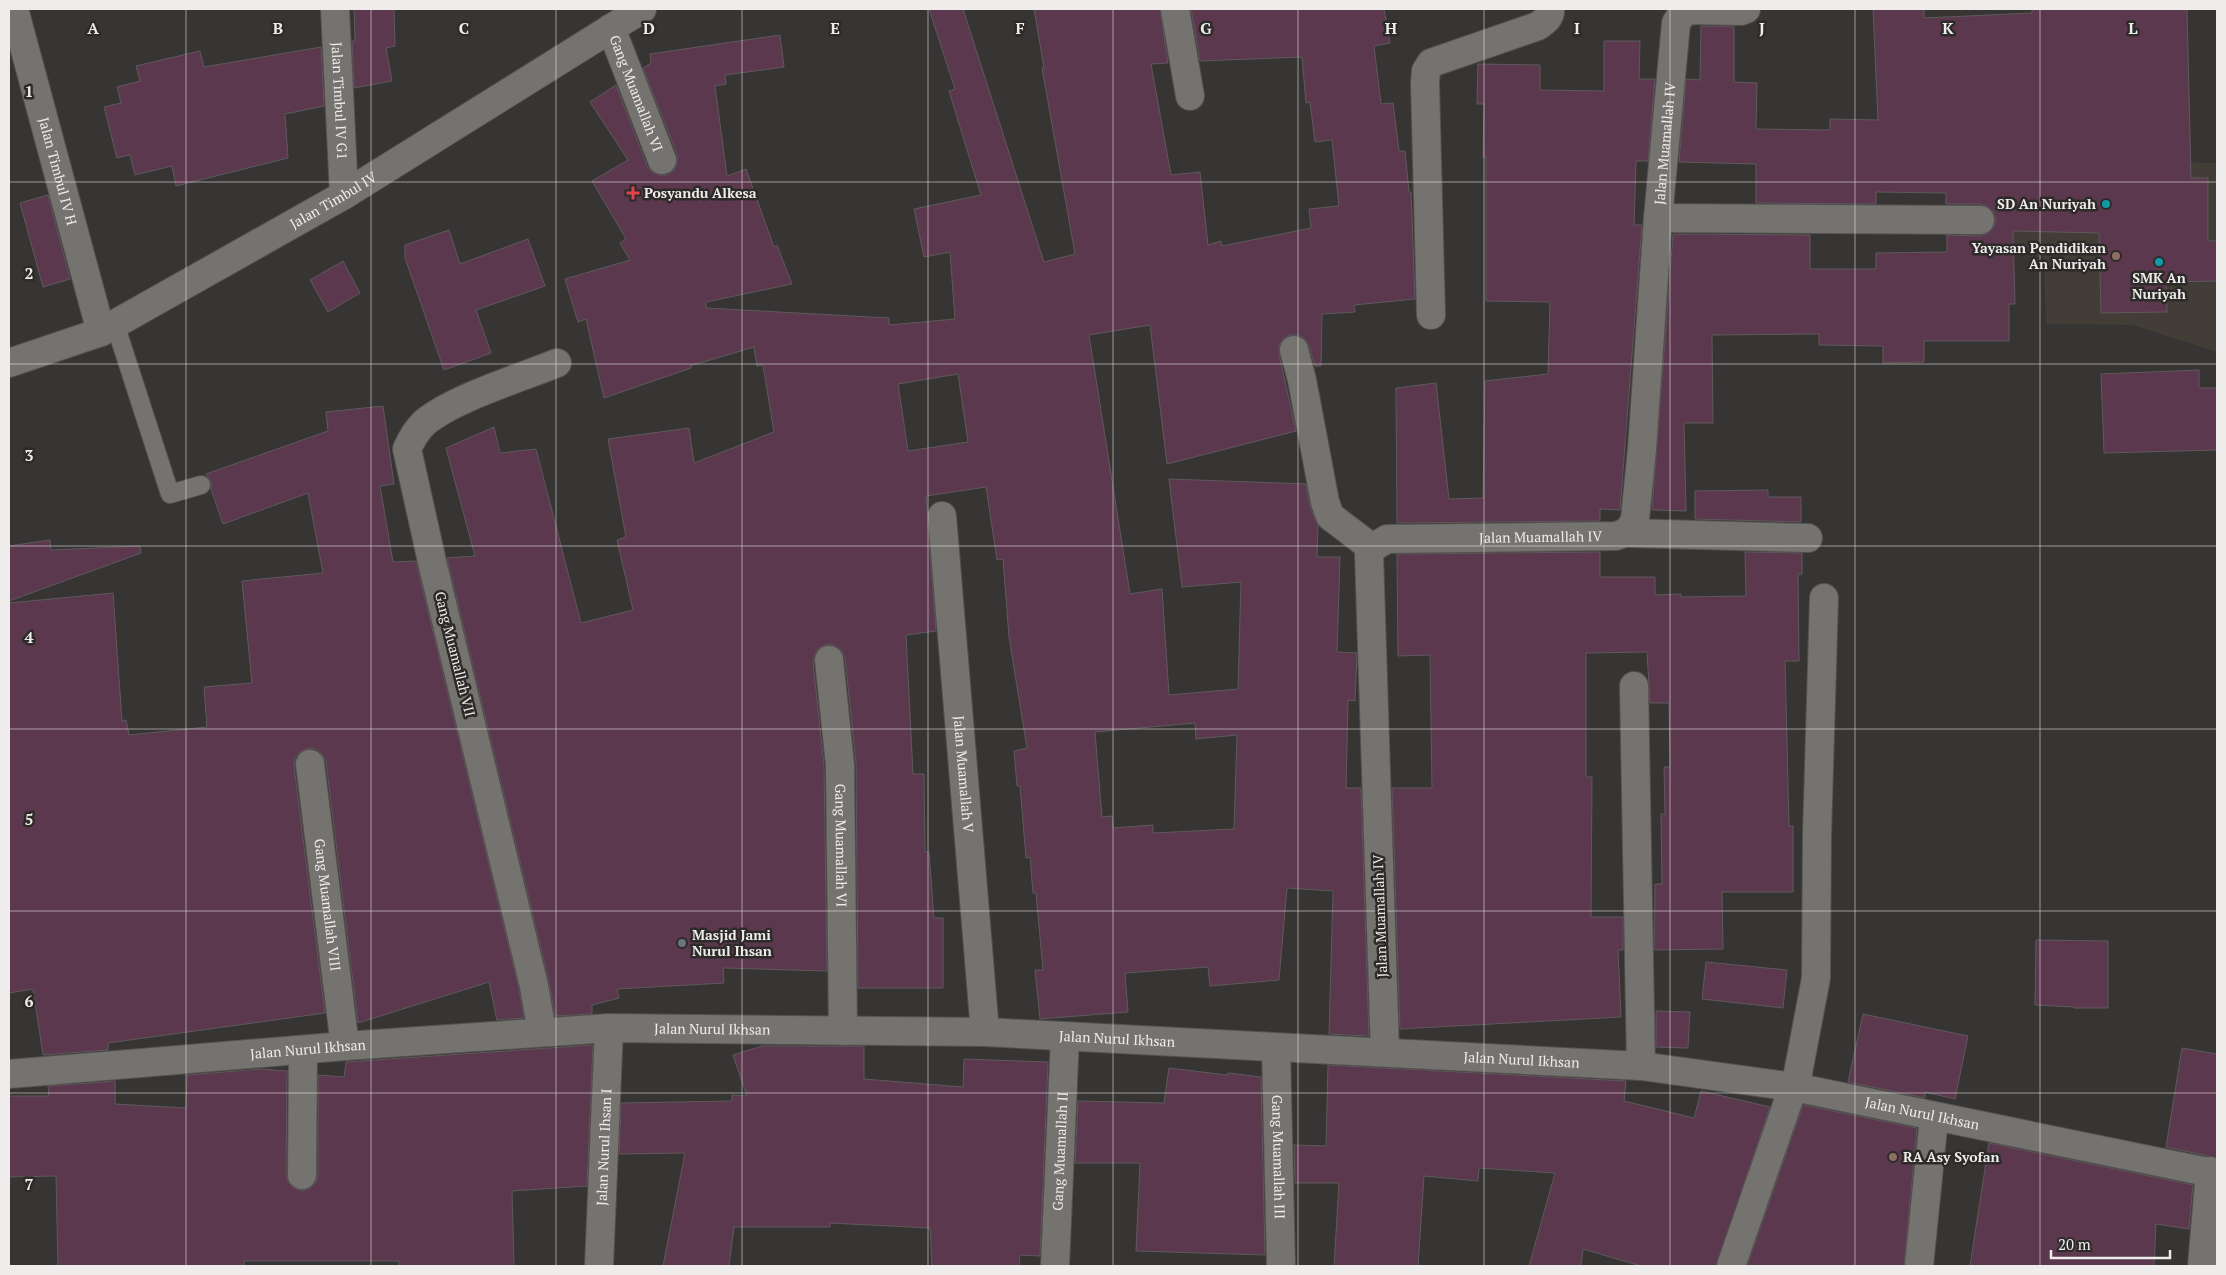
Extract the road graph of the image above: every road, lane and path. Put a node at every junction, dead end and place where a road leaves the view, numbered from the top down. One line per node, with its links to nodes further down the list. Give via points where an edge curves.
1 (14, 9): 14 (street, Jalan Timbul IV H)
2 (335, 9): 10 (street, Jalan Timbul IV G1)
3 (642, 9): 7 (street, Jalan Timbul IV)
4 (1175, 9): 8 (street)
5 (1550, 9): 13 (street, via 1546,21 1538,26 1431,63 1426,71)
6 (1746, 9): 11 (street, Jalan Muamallah IV, via 1689,10 1676,23)
7 (611, 28): 9 (street, Gang Muamallah VI); 10 (street, Jalan Timbul IV)
8 (1190, 96)
9 (662, 160)
10 (344, 195): 14 (street, Jalan Timbul IV)
11 (1658, 218): 12 (street); 20 (street, Jalan Muamallah IV, via 1642,449 1635,519)
12 (1980, 220)
13 (1431, 315)
14 (108, 328): 16 (street, Jalan Timbul IV); 18 (lane, via 170,494)
15 (1294, 350): 22 (street, via 1330,516)
16 (9, 363)
17 (558, 363): 28 (street, Gang Muamallah VII, via 454,404 424,424 407,449 534,986)
18 (201, 485)
19 (942, 516): 30 (street, Jalan Muamallah V)
20 (1627, 533): 21 (street); 22 (street, Jalan Muamallah IV, via 1616,536 1387,539)
21 (1808, 538)
22 (1372, 548): 35 (street, Jalan Muamallah IV, via 1369,562)
23 (1824, 598): 38 (street, via 1816,978)
24 (829, 660): 29 (street, Gang Muamallah VI, via 840,766)
25 (1634, 686): 36 (street)
26 (310, 764): 32 (street, Gang Muamallah VIII)
27 (609, 1028): 28 (street, Jalan Nurul Ikhsan); 29 (street, Jalan Nurul Ikhsan); 42 (street, Jalan Nurul Ihsan I)
28 (542, 1032): 32 (street, Jalan Nurul Ikhsan)
29 (843, 1032): 30 (street, Jalan Nurul Ikhsan)
30 (985, 1032): 31 (street, Jalan Nurul Ikhsan)
31 (1064, 1037): 33 (street, Jalan Nurul Ikhsan); 43 (street, Gang Muamallah II)
32 (345, 1046): 34 (street, Jalan Nurul Ikhsan)
33 (1276, 1048): 35 (street, Jalan Nurul Ikhsan); 44 (street, Gang Muamallah III)
34 (303, 1050): 37 (street, Jalan Nurul Ikhsan); 41 (street)
35 (1385, 1052): 36 (street, Jalan Nurul Ikhsan)
36 (1641, 1066): 38 (street, Jalan Nurul Ikhsan)
37 (9, 1074)
38 (1794, 1087): 39 (street, Jalan Nurul Ikhsan); 45 (street)
39 (1934, 1118): 40 (street, Jalan Nurul Ikhsan); 46 (street)
40 (2214, 1173): 47 (street)
41 (302, 1175)
42 (599, 1266)
43 (1054, 1266)
44 (1281, 1266)
45 (1731, 1266)
46 (1919, 1266)
47 (2202, 1266)

